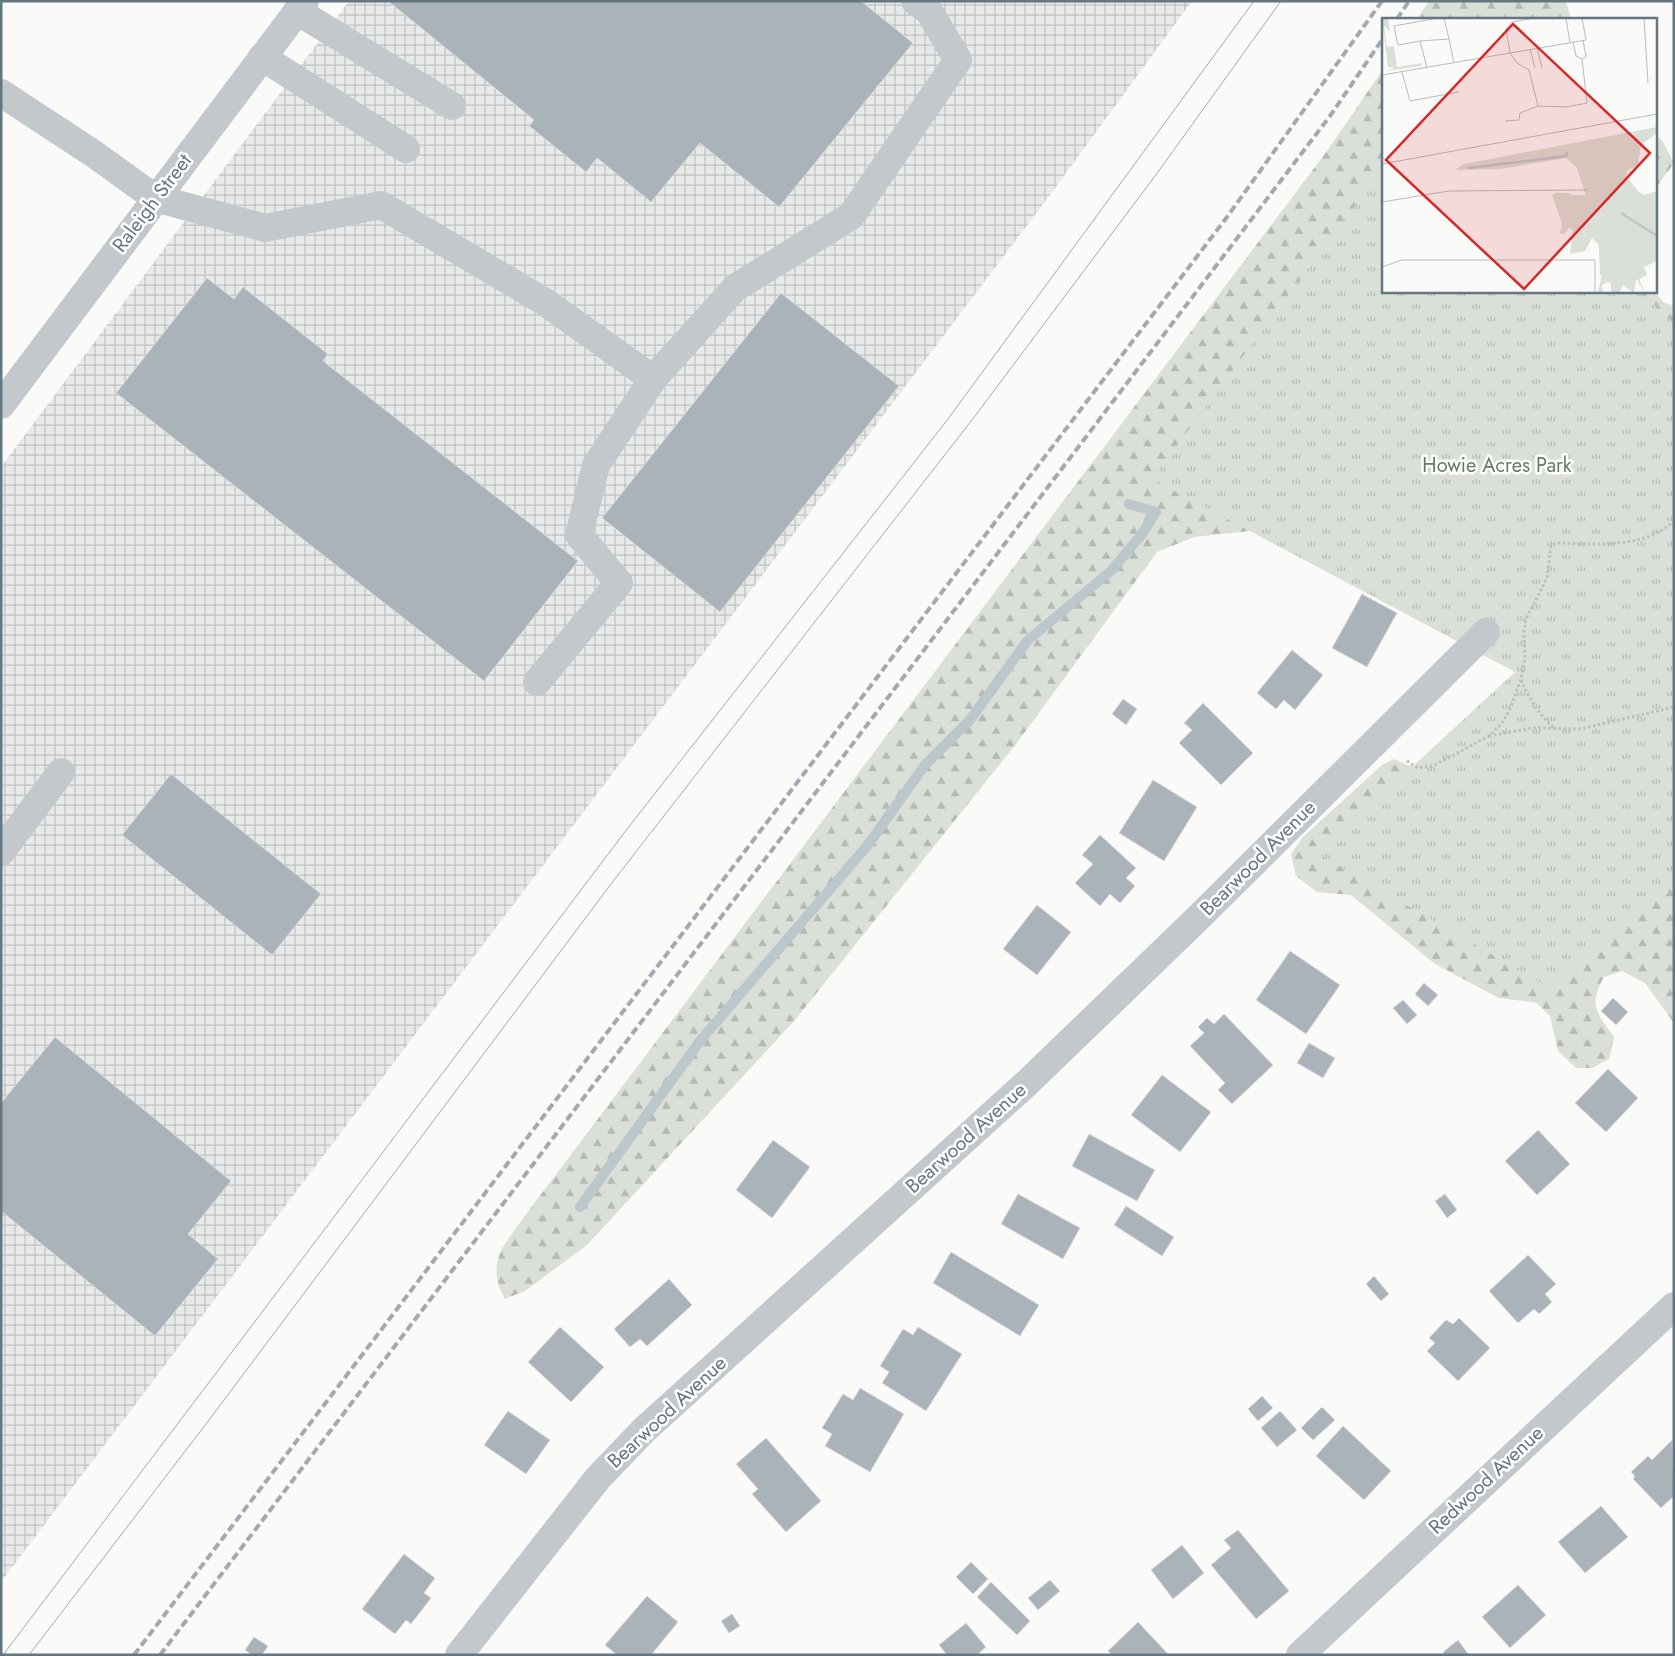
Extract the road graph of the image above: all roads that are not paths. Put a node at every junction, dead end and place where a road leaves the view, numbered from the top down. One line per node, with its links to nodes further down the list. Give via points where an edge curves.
1 (915, 1): 8 (street, via 929,11 958,60 851,216 735,288)
2 (301, 6): 3 (street, Raleigh Street); 5 (street)
3 (262, 57): 6 (street); 7 (street, Raleigh Street)
4 (1, 93): 7 (street)
5 (452, 106)
6 (406, 149)
7 (155, 198): 8 (street, via 266,228 382,205 545,302); 9 (street, Raleigh Street)
8 (653, 379): 11 (street, via 596,464 580,535 619,583)
9 (1, 405)
10 (1486, 632): 15 (street, Bearwood Avenue, via 1034,1076 644,1430 592,1484)
11 (537, 682)
12 (61, 772): 13 (street)
13 (1, 852)
14 (1674, 1306): 16 (street, Redwood Avenue)
15 (458, 1655)
16 (1300, 1655)

